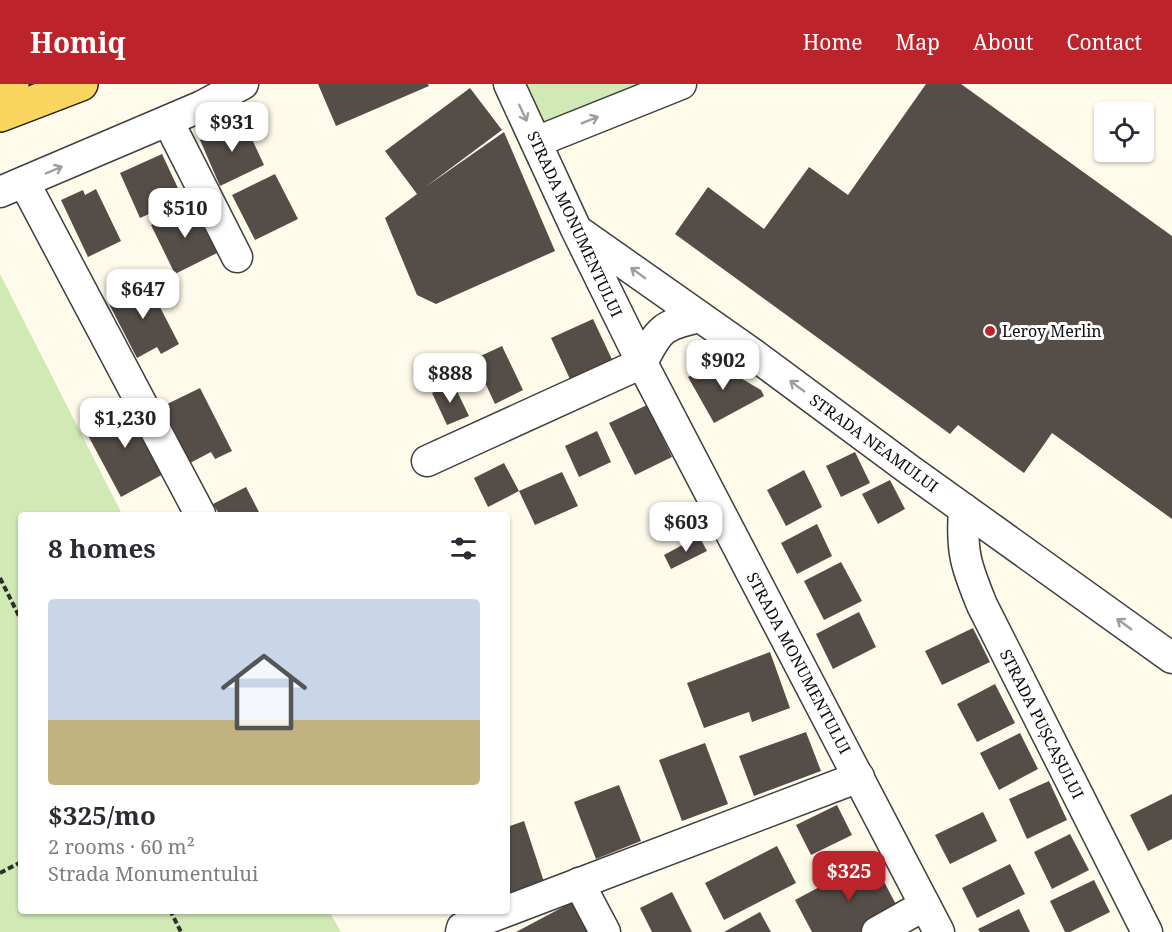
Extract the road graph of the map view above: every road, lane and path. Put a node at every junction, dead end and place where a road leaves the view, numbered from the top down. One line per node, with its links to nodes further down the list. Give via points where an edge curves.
1 (12, 84): 6 (main road)
2 (81, 84): 7 (main road)
3 (243, 84): 8 (street)
4 (509, 84): 9 (street, STRADA MONUMENTULUI, one-way to 9)
5 (681, 84): 9 (street, one-way to 5)
6 (0, 89)
7 (0, 115)
8 (168, 121): 10 (street, one-way to 8); 12 (street)
9 (536, 142): 11 (street, STRADA MONUMENTULUI)
10 (12, 187): 17 (street)
11 (576, 229): 13 (street, STRADA NEAMULUI, one-way to 11); 14 (street, STRADA MONUMENTULUI)
12 (237, 258)
13 (700, 317): 14 (street, via 672,323 655,338); 16 (street, STRADA NEAMULUI, one-way to 13)
14 (642, 363): 15 (street); 21 (street, STRADA MONUMENTULUI)
15 (427, 461)
16 (964, 509): 20 (street, STRADA NEAMULUI, one-way to 16); 34 (street, STRADA PUȘCAȘULUI, via 964,559 982,605)
17 (199, 512)
18 (0, 578): 19 (path)
19 (18, 614)
20 (1172, 658)
21 (859, 777): 24 (street); 25 (street, STRADA MONUMENTULUI)
22 (18, 864): 23 (path)
23 (0, 873)
24 (579, 883): 26 (street); 31 (street)
25 (925, 905): 32 (street); 33 (street, STRADA MONUMENTULUI)
26 (510, 910)
27 (172, 914): 29 (path)
28 (498, 914): 30 (street, via 462,928)
29 (181, 932)
30 (461, 932)
31 (605, 932)
32 (877, 932)
33 (939, 932)
34 (1147, 932)

